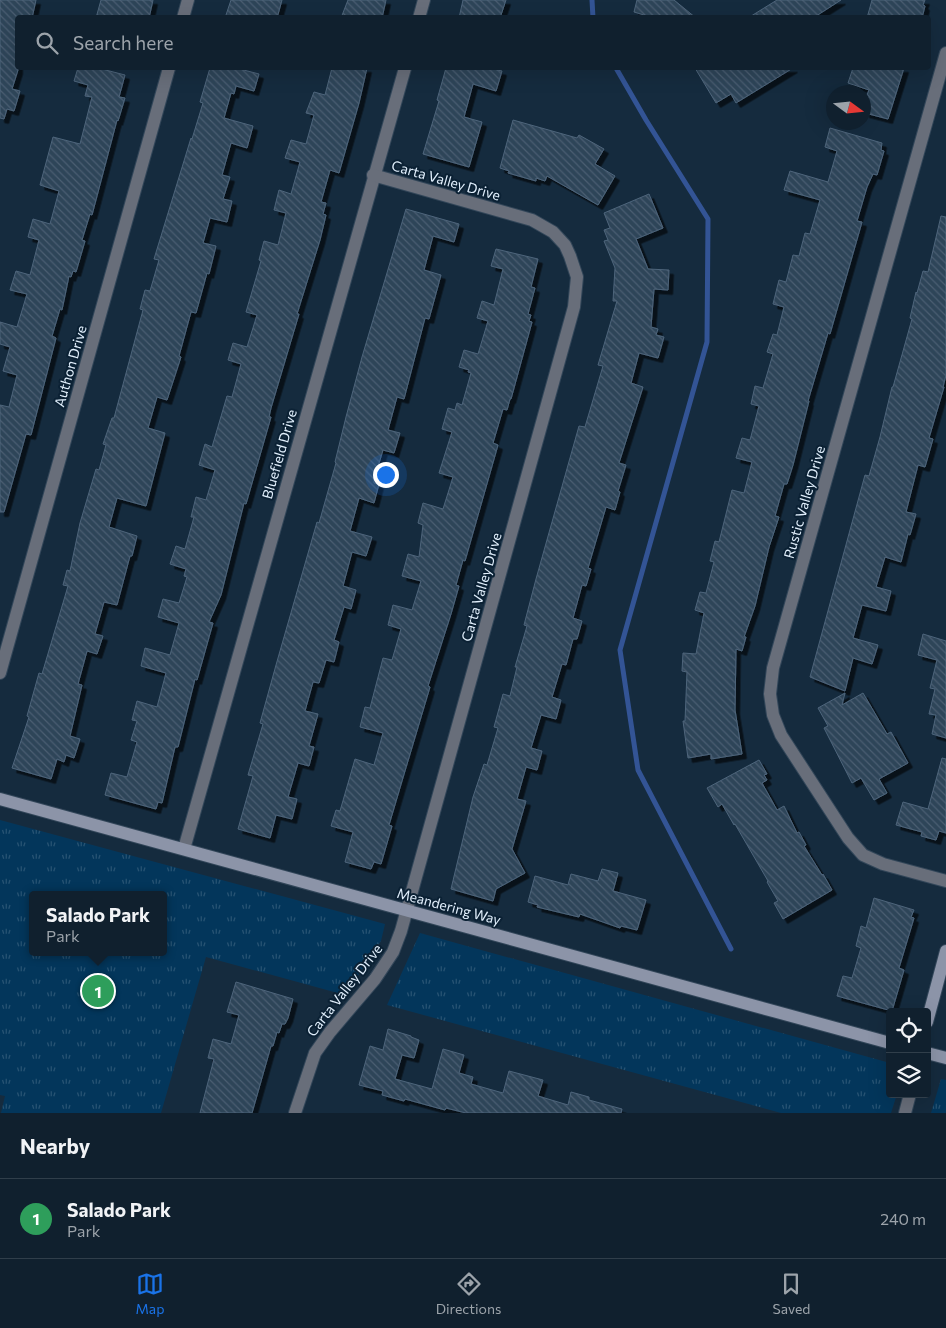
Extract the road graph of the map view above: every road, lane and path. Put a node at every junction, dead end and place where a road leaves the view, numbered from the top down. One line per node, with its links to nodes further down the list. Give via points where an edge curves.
1 (188, 0): 3 (street)
2 (424, 0): 4 (street)
3 (184, 15)
4 (420, 15)
5 (946, 53): 12 (street, Rustic Valley Drive, via 773,668 770,694 773,715 781,734 848,838 863,855)
6 (168, 70): 9 (street, Authon Drive)
7 (404, 70): 8 (street, Bluefield Drive)
8 (374, 175): 11 (street, Bluefield Drive); 13 (street, Carta Valley Drive, via 532,220 553,232 565,245 577,277 574,307)
9 (0, 673)
10 (0, 799): 11 (street, Meandering Way)
11 (184, 849): 13 (street, Meandering Way)
12 (946, 881)
13 (406, 910): 16 (street, Meandering Way); 20 (street, Carta Valley Drive, via 393,952 315,1053)
14 (946, 951): 15 (street)
15 (931, 1008)
16 (886, 1042)
17 (931, 1054): 18 (street)
18 (946, 1058)
19 (909, 1098): 21 (street)
20 (295, 1113)
21 (905, 1113)

